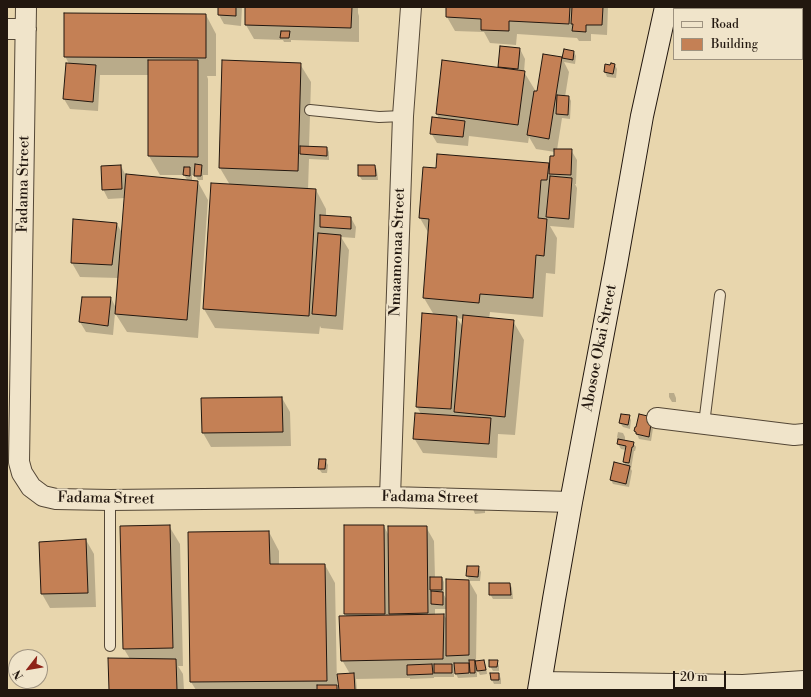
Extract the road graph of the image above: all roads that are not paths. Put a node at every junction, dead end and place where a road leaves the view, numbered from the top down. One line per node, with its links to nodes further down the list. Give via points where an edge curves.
1 (26, 7): 4 (street, Fadama Street)
2 (411, 7): 6 (street, Nmaamonaa Street)
3 (666, 7): 13 (street, Abosoe Okai Street, via 642,116)
4 (17, 29): 12 (street, Fadama Street, via 19,462 31,487 43,496 56,500)
5 (310, 110): 6 (lane)
6 (403, 116): 11 (street, Nmaamonaa Street)
7 (720, 295): 9 (lane)
8 (657, 418): 9 (street)
9 (704, 424): 10 (street)
10 (804, 434)
11 (390, 497): 12 (street, Fadama Street); 13 (street, Fadama Street)
12 (110, 500): 14 (lane)
13 (571, 502): 16 (street, Abosoe Okai Street)
14 (110, 646)
15 (804, 681): 16 (street, via 742,685)
16 (540, 686)

